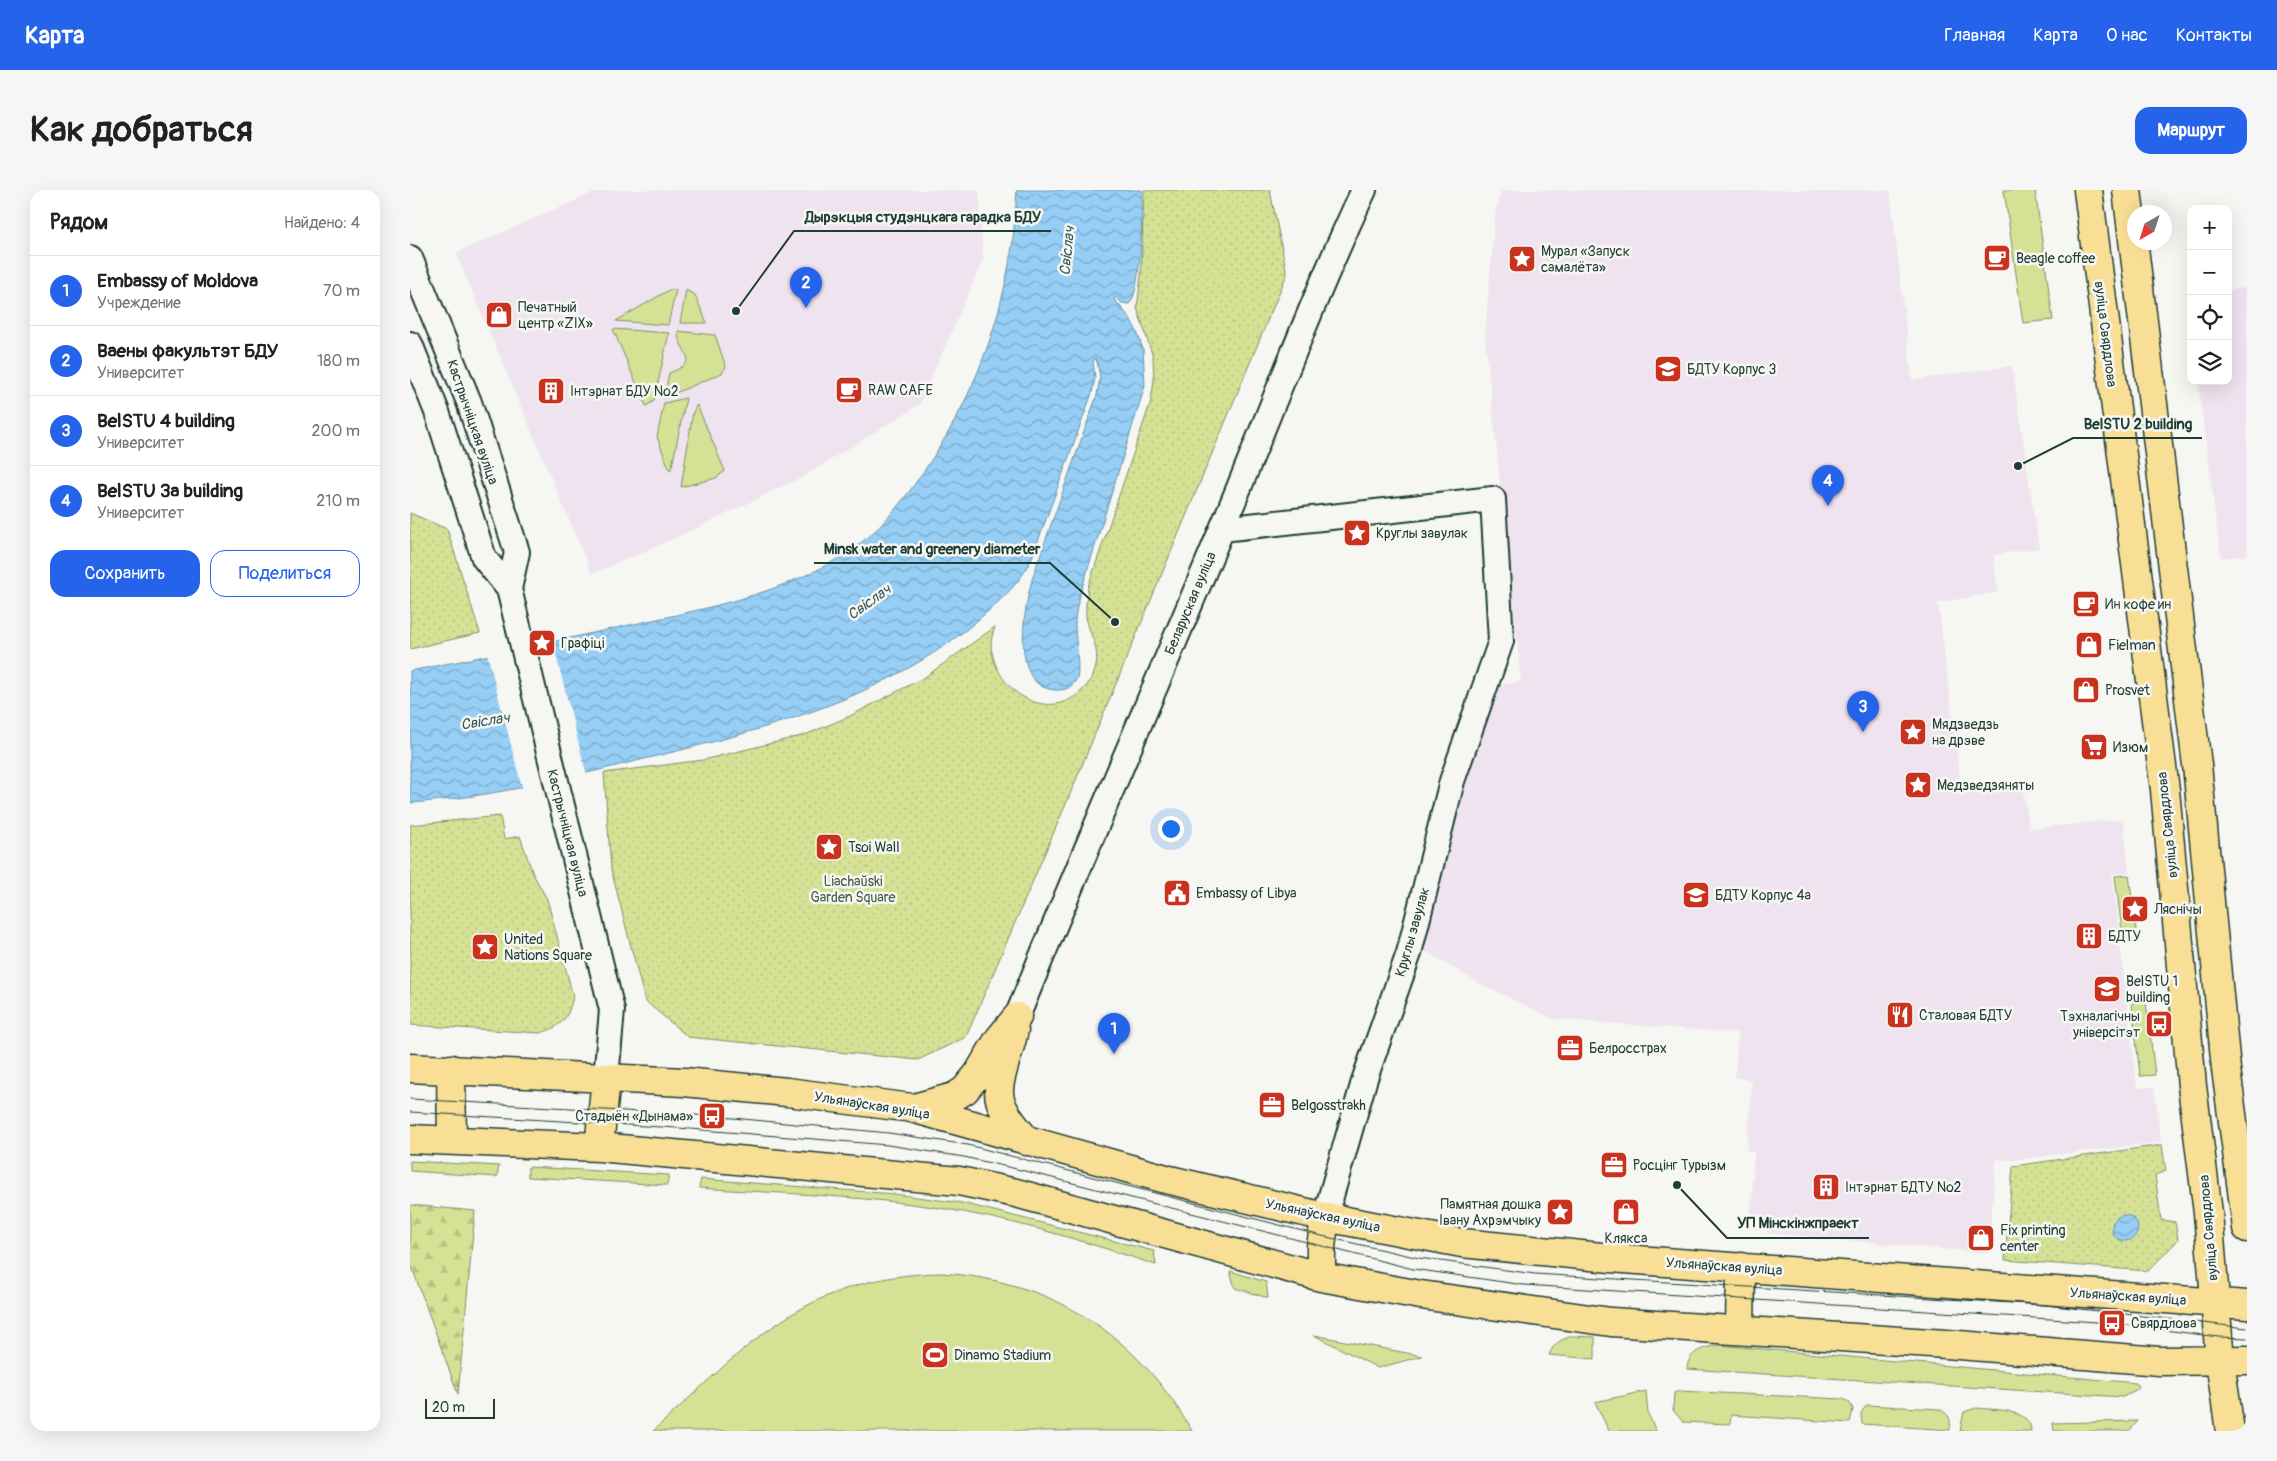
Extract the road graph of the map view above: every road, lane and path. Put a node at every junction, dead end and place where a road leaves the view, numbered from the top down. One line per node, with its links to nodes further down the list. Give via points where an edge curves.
1 (1364, 190): 6 (street, Беларуская вуліца, via 1332,256)
2 (2088, 190): 21 (main road, вуліца Свярдлова, via 2165,790)
3 (2127, 190): 18 (main road, via 2196,755 2226,1069)
4 (410, 258): 7 (street, Кастрычніцкая вуліца, via 468,402 517,552)
5 (410, 344): 7 (street, Кастрычніцкая вуліца, via 437,412 484,558)
6 (1222, 529): 8 (street, Беларуская вуліца); 17 (street, Круглы завулак, via 1493,499 1501,641 1452,781 1408,953 1364,1078)
7 (509, 589): 11 (street, Кастрычніцкая вуліца, via 612,1010)
8 (1016, 1017): 12 (main road, via 965,1090 954,1097); 15 (main road, via 999,1091 1009,1118)
9 (410, 1068): 10 (main road, Ульянаўская вуліца)
10 (451, 1069): 11 (main road, Ульянаўская вуліца); 14 (main road)
11 (606, 1078): 12 (main road, Ульянаўская вуліца, via 770,1090); 16 (main road)
12 (912, 1108): 15 (main road, Ульянаўская вуліца)
13 (410, 1138): 14 (main road)
14 (452, 1140): 16 (main road)
15 (1026, 1141): 17 (main road, Ульянаўская вуліца)
16 (599, 1147): 20 (main road, via 959,1181 1016,1193)
17 (1325, 1217): 19 (main road, Ульянаўская вуліца, via 1462,1243); 20 (main road)
18 (2247, 1228)
19 (1741, 1267): 21 (main road, Ульянаўская вуліца); 23 (main road)
20 (1321, 1277): 23 (main road, via 1611,1322)
21 (2215, 1302): 22 (main road, Ульянаўская вуліца); 25 (main road, вуліца Свярдлова)
22 (2247, 1305)
23 (1740, 1329): 25 (main road, via 2160,1361)
24 (2247, 1360): 25 (main road)
25 (2220, 1361): 26 (main road, вуліца Свярдлова)
26 (2230, 1431)

